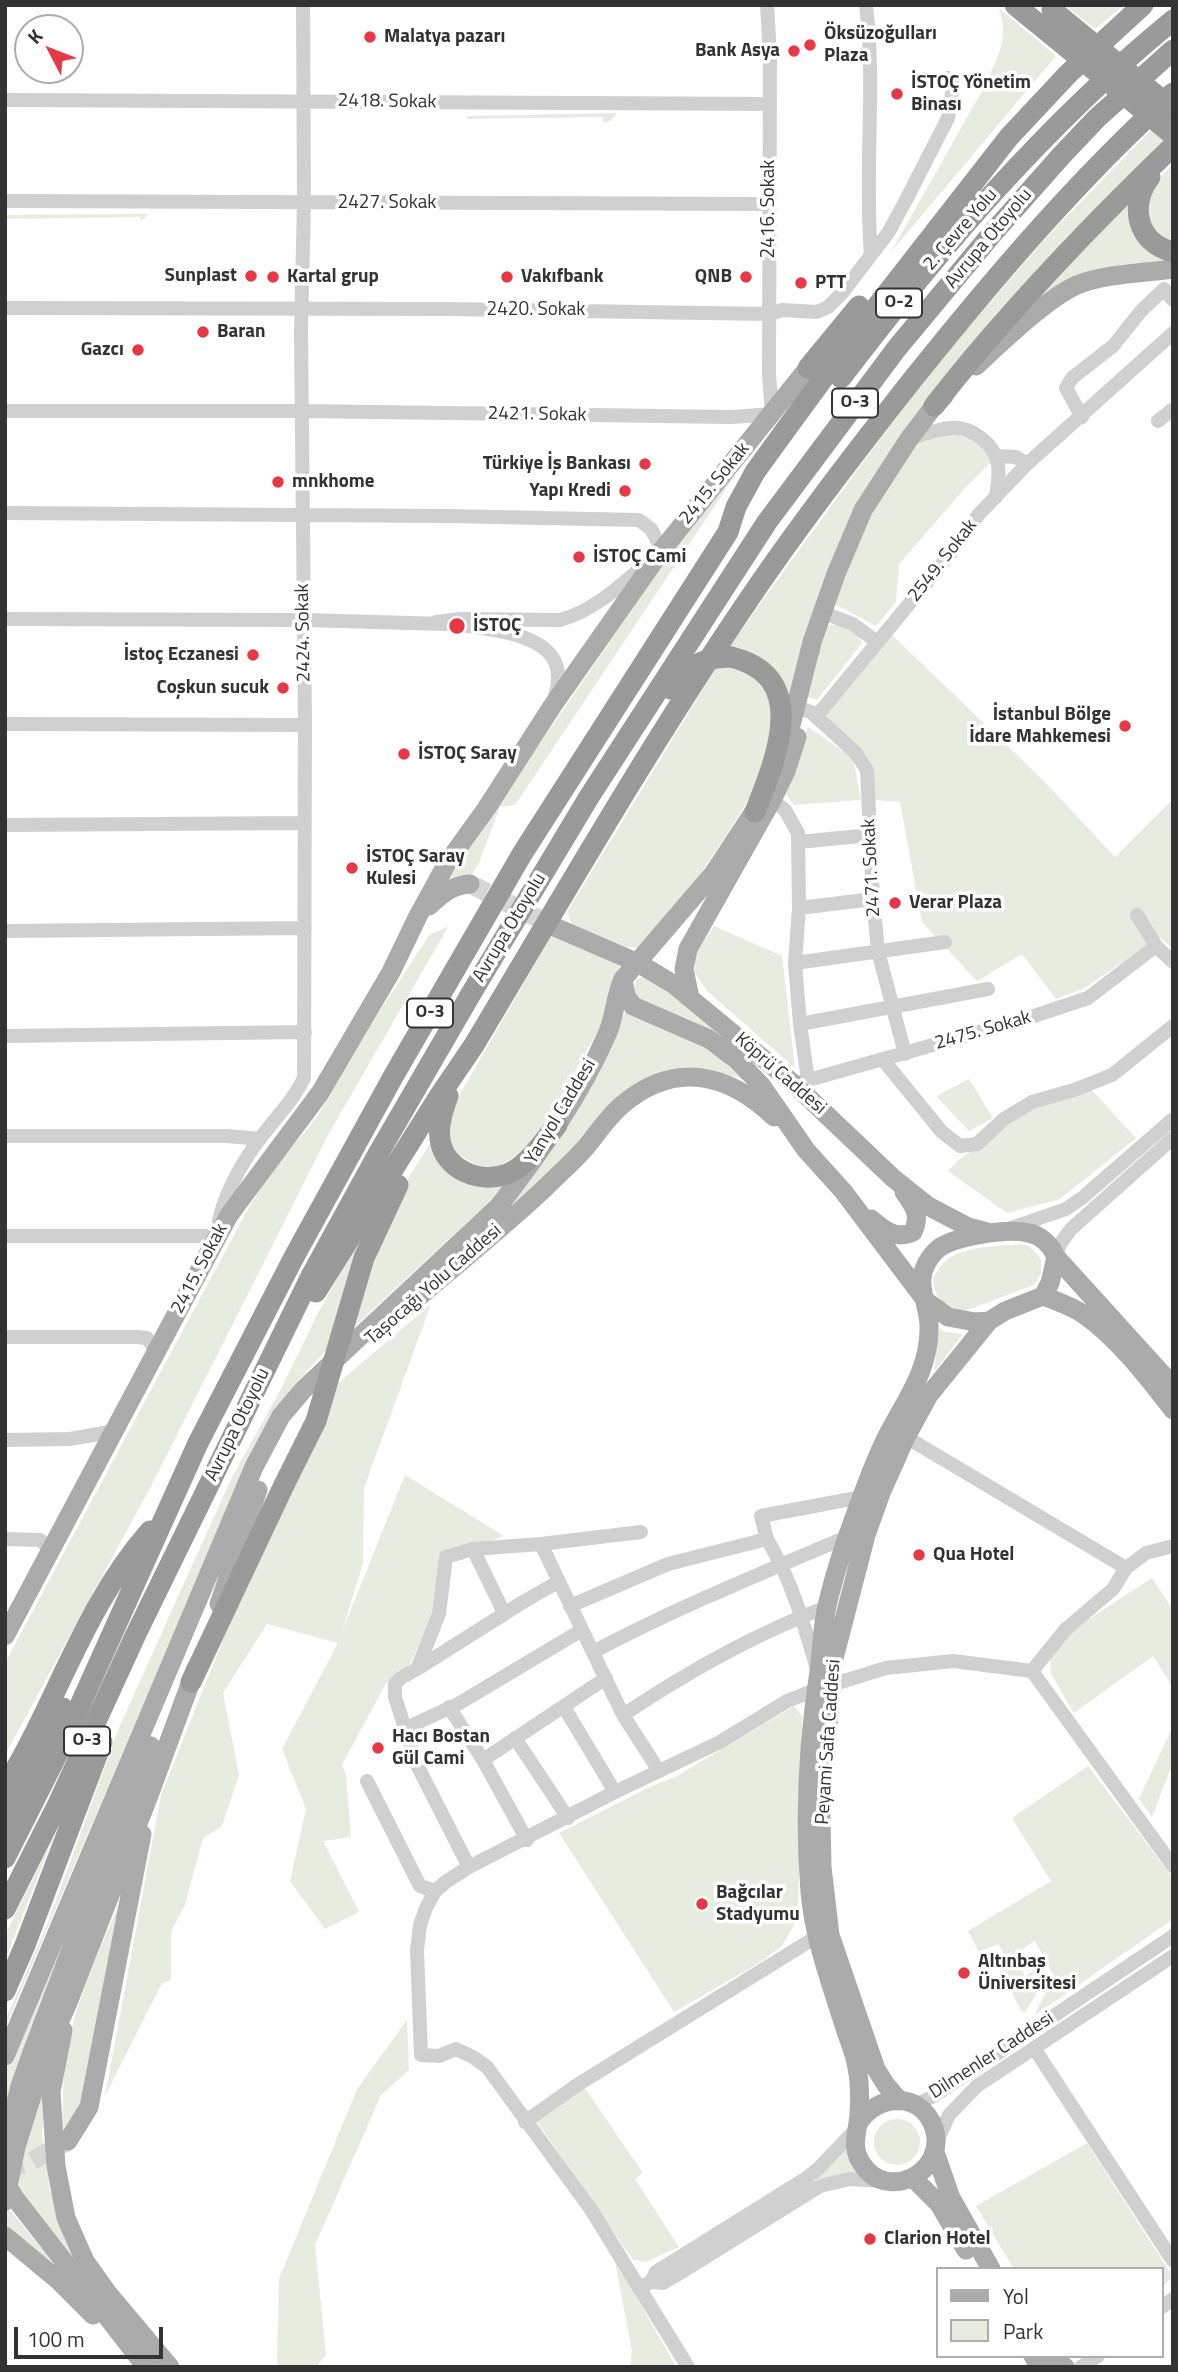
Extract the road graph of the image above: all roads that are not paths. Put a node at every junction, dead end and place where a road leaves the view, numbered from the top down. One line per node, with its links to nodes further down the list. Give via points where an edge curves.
1 (303, 5): 12 (street, 2424. Sokak)
2 (767, 5): 13 (street, 2416. Sokak)
3 (866, 5): 21 (street)
4 (1015, 5): 6 (highway)
5 (1143, 5): 15 (highway, Avrupa Otoyolu / O-3)
6 (1045, 13): 14 (highway, bridge); 16 (highway, bridge)
7 (1173, 20): 42 (highway, 2. Çevre Yolu / O-2, via 1091,91 948,244 811,416)
8 (1173, 50): 54 (highway, Avrupa Otoyolu / O-3, via 1061,156 888,359 766,522)
9 (948, 78): 21 (street, 2420. Sokak, via 953,86 948,118 888,233)
10 (1173, 93): 84 (highway, via 1077,186 1009,263 870,433 790,540 683,699)
11 (5, 100): 12 (street, 2418. Sokak)
12 (304, 101): 13 (street, 2418. Sokak); 18 (street, 2424. Sokak)
13 (770, 104): 19 (street, 2416. Sokak)
14 (1173, 109)
15 (1009, 137): 28 (highway, via 950,198); 42 (highway, Avrupa Otoyolu / O-3, via 784,432 749,484)
16 (1172, 143): 20 (highway, via 1137,205 1140,223 1150,238); 29 (highway, via 1045,275)
17 (5, 201): 18 (street, 2427. Sokak)
18 (304, 203): 19 (street, 2427. Sokak); 25 (street, 2424. Sokak)
19 (769, 204): 26 (street, 2416. Sokak)
20 (1173, 252)
21 (871, 254): 26 (street, 2420. Sokak, via 828,307 817,312)
22 (1173, 269): 29 (main road, via 1076,286 1029,319)
23 (1173, 300): 34 (street, via 1164,289 1113,346 1072,378 1066,388)
24 (5, 308): 25 (street, 2420. Sokak)
25 (302, 309): 26 (street, 2420. Sokak); 32 (street, 2424. Sokak)
26 (770, 314): 33 (street, 2416. Sokak)
27 (1173, 332): 34 (street, 2549. Sokak)
28 (808, 368): 33 (main road, 2415. Sokak)
29 (934, 406): 36 (main road)
30 (1173, 410): 35 (street)
31 (5, 411): 32 (street, 2421. Sokak)
32 (303, 411): 33 (street, 2421. Sokak); 41 (street, 2424. Sokak)
33 (772, 414): 43 (main road, 2415. Sokak)
34 (1082, 416): 38 (street, 2549. Sokak)
35 (1158, 421)
36 (909, 439): 37 (street, via 961,428 983,439); 44 (main road, via 863,510)
37 (997, 456): 38 (street, via 1016,457); 39 (street)
38 (1027, 464): 39 (street, 2549. Sokak)
39 (996, 496): 49 (street, 2549. Sokak)
40 (5, 513): 41 (street)
41 (302, 514): 43 (street, via 639,520 651,529); 46 (street, 2424. Sokak)
42 (728, 532): 113 (highway, Avrupa Otoyolu / O-3, via 551,808 394,1074 245,1350)
43 (662, 550): 47 (street, via 587,610 560,620); 50 (main road, 2415. Sokak)
44 (821, 612): 48 (main road); 49 (street, via 853,624)
45 (5, 619): 46 (street)
46 (304, 620): 47 (street); 53 (street, 2424. Sokak)
47 (436, 622): 50 (street, via 500,631 545,648 557,664 558,686)
48 (812, 642): 51 (main road); 55 (main road, Yanyol Caddesi, via 787,744)
49 (877, 642): 51 (street, 2549. Sokak)
50 (552, 705): 64 (main road, 2415. Sokak, via 447,863)
51 (809, 713): 55 (main road, via 786,771); 58 (street, 2471. Sokak, via 863,762)
52 (5, 724): 53 (street)
53 (305, 725): 56 (street, 2424. Sokak)
54 (589, 797): 55 (highway, bridge, via 621,763 681,675 693,665 731,657 761,673 780,701 779,742); 104 (highway, Avrupa Otoyolu / O-3, via 378,1154)
55 (763, 806): 59 (street, via 790,817); 65 (main road, Yanyol Caddesi); 71 (main road)
56 (305, 823): 57 (street); 66 (street, 2424. Sokak)
57 (5, 825)
58 (870, 835): 59 (street); 61 (street, 2471. Sokak)
59 (799, 842): 62 (street)
60 (470, 884): 64 (main road, via 445,891)
61 (873, 900): 62 (street); 72 (street, 2471. Sokak)
62 (799, 908): 75 (street)
63 (1137, 915): 70 (street)
64 (418, 916): 99 (main road, 2415. Sokak, via 391,972 320,1093)
65 (668, 927): 71 (main road, via 677,947); 74 (main road, Yanyol Caddesi)
66 (305, 928): 68 (street); 82 (street, 2424. Sokak)
67 (557, 928): 74 (main road, Köprü Caddesi)
68 (5, 931)
69 (945, 942): 72 (street)
70 (1156, 946): 73 (street); 85 (street, 2475. Sokak, via 1088,998)
71 (688, 949): 78 (main road, via 684,969)
72 (878, 951): 75 (street); 79 (street, 2471. Sokak)
73 (1173, 962)
74 (638, 963): 76 (main road, Yanyol Caddesi); 78 (main road, Köprü Caddesi)
75 (795, 963): 80 (street)
76 (623, 979): 90 (main road, Yanyol Caddesi, via 607,1034); 94 (main road, Köprü Caddesi, via 633,1006 709,1039 737,1060 761,1085)
77 (988, 989): 79 (street)
78 (690, 998): 87 (main road, Köprü Caddesi)
79 (892, 1007): 80 (street); 85 (street, 2471. Sokak)
80 (800, 1024): 87 (street)
81 (1173, 1026): 86 (street, via 1112,1075 1032,1102 977,1144 960,1146 942,1132)
82 (306, 1032): 83 (street); 93 (street, 2424. Sokak, via 304,1078)
83 (5, 1036)
84 (474, 1045): 88 (highway); 104 (highway, via 305,1309)
85 (905, 1054): 86 (street, 2475. Sokak)
86 (884, 1060): 87 (street, 2475. Sokak)
87 (801, 1082): 95 (main road, Köprü Caddesi)
88 (450, 1092): 90 (highway, via 441,1118 442,1147 453,1164 472,1175 492,1177 518,1168); 138 (highway, bridge, via 370,1245 316,1421)
89 (1173, 1119): 97 (street, via 1066,1209)
90 (557, 1125): 114 (main road, Yanyol Caddesi, via 498,1207 326,1366 281,1416)
91 (5, 1136): 93 (street)
92 (1173, 1138): 100 (street, via 1071,1229)
93 (260, 1139): 99 (street, 2424. Sokak, via 232,1188)
94 (807, 1150): 96 (main road, Köprü Caddesi); 138 (main road, Taşocağı Yolu Caddesi, via 761,1104 727,1083 704,1077 657,1083 621,1106 562,1172 314,1391 286,1425 271,1454)
95 (893, 1178): 96 (main road, via 917,1211 916,1227 907,1235 884,1230); 97 (main road, Köprü Caddesi, via 949,1219)
96 (843, 1191): 102 (main road, Köprü Caddesi)
97 (991, 1233): 100 (main road, via 1038,1236); 102 (main road, via 953,1241 928,1259 921,1278)
98 (5, 1236): 99 (street)
99 (217, 1236): 106 (main road, 2415. Sokak)
100 (1056, 1257): 101 (main road); 107 (main road)
101 (1043, 1296): 103 (main road); 108 (main road, via 1097,1325)
102 (926, 1301): 103 (main road, via 948,1317); 112 (main road, via 926,1359)
103 (989, 1321): 110 (main road, Peyami Safa Caddesi, via 929,1395)
104 (286, 1325): 125 (highway, Avrupa Otoyolu / O-3)
105 (5, 1337): 106 (street, via 137,1337 147,1338)
106 (157, 1352): 109 (main road, 2415. Sokak)
107 (1173, 1386)
108 (1173, 1410)
109 (115, 1431): 111 (street, via 69,1439); 122 (main road, 2415. Sokak)
110 (906, 1437): 124 (street); 139 (main road, Peyami Safa Caddesi, via 866,1535 833,1662)
111 (5, 1440)
112 (862, 1497): 116 (main road); 118 (street, via 761,1516)
113 (165, 1513): 131 (highway, Avrupa Otoyolu / O-3); 148 (highway, via 133,1550 104,1595)
114 (228, 1531): 165 (main road); 166 (main road)
115 (640, 1532): 119 (street)
116 (849, 1536): 123 (street); 128 (main road)
117 (5, 1539): 122 (street, via 40,1540)
118 (767, 1539): 123 (street); 127 (street, via 668,1564)
119 (541, 1544): 121 (street); 126 (street)
120 (1173, 1546): 124 (street, via 1146,1553)
121 (473, 1549): 129 (street); 135 (street, via 446,1557 439,1614)
122 (52, 1551): 133 (main road, 2415. Sokak)
123 (782, 1564): 130 (street); 134 (street, via 670,1612)
124 (1126, 1568): 136 (street, via 1113,1589 1066,1629)
125 (167, 1572): 158 (highway, Avrupa Otoyolu / O-3); 162 (highway, via 136,1662)
126 (558, 1582): 127 (street); 129 (street)
127 (570, 1606): 132 (street)
128 (827, 1607): 130 (street); 139 (main road)
129 (504, 1613): 135 (street)
130 (802, 1616): 139 (street); 142 (street, via 711,1661)
131 (119, 1617): 152 (highway, via 74,1685); 154 (highway, Avrupa Otoyolu / O-3)
132 (582, 1630): 134 (street); 140 (street)
133 (6, 1634)
134 (593, 1652): 137 (street)
135 (417, 1669): 143 (street, via 401,1678 394,1690)
136 (1032, 1671): 139 (street, via 953,1661 886,1668); 155 (street)
137 (606, 1678): 141 (street); 142 (street)
138 (191, 1682): 150 (main road, Taşocağı Yolu Caddesi)
139 (821, 1683): 146 (street, via 720,1742); 159 (main road, Peyami Safa Caddesi)
140 (449, 1707): 143 (street); 145 (street)
141 (564, 1707): 144 (street); 149 (street)
142 (623, 1714): 146 (street)
143 (406, 1728): 156 (street, via 416,1763)
144 (515, 1738): 145 (street); 151 (street)
145 (483, 1759): 153 (street)
146 (659, 1771): 149 (street)
147 (367, 1782): 157 (street, via 420,1886)
148 (5, 1787)
149 (615, 1793): 151 (street)
150 (148, 1798): 163 (main road); 170 (main road, via 89,2107)
151 (568, 1818): 153 (street)
152 (5, 1822)
153 (527, 1840): 156 (street)
154 (5, 1858)
155 (1173, 1866)
156 (469, 1867): 157 (street)
157 (435, 1891): 168 (street, via 420,1925 416,1950 421,2055 439,2056 456,2049 473,2057 487,2067)
158 (5, 1909)
159 (823, 1936): 167 (main road, Peyami Safa Caddesi, via 876,2069 886,2085); 168 (street, via 577,2085); 169 (main road, via 858,2068)
160 (1173, 1936): 167 (street, Dilmenler Caddesi, via 934,2096)
161 (1173, 1956): 164 (street, Dilmenler Caddesi)
162 (5, 1991)
163 (67, 2005): 165 (main road); 184 (main road, via 51,2092 56,2166 66,2218 85,2260 107,2292)
164 (1034, 2048): 172 (street, Dilmenler Caddesi, via 966,2096 949,2115); 178 (street)
165 (40, 2049): 171 (main road, via 20,2086); 176 (main road, bridge)
166 (5, 2056)
167 (908, 2103): 169 (main road, via 878,2104); 172 (main road, via 930,2120)
168 (525, 2122): 181 (street)
169 (857, 2127): 175 (main road, via 859,2161 867,2171); 181 (street, via 818,2169 656,2272)
170 (68, 2141)
171 (5, 2147)
172 (935, 2147): 173 (main road, via 927,2167); 180 (main road, via 951,2198)
173 (913, 2178): 175 (main road); 179 (main road, via 939,2204)
174 (5, 2182): 183 (main road)
175 (889, 2182): 181 (street, via 850,2179 820,2186 663,2283)
176 (5, 2201)
177 (5, 2236): 183 (main road, via 59,2281)
178 (1173, 2260)
179 (976, 2267)
180 (990, 2267)
181 (645, 2285): 185 (street)
182 (1097, 2358): 186 (street)
183 (145, 2367)
184 (170, 2367)
185 (688, 2367)
186 (1081, 2367)

